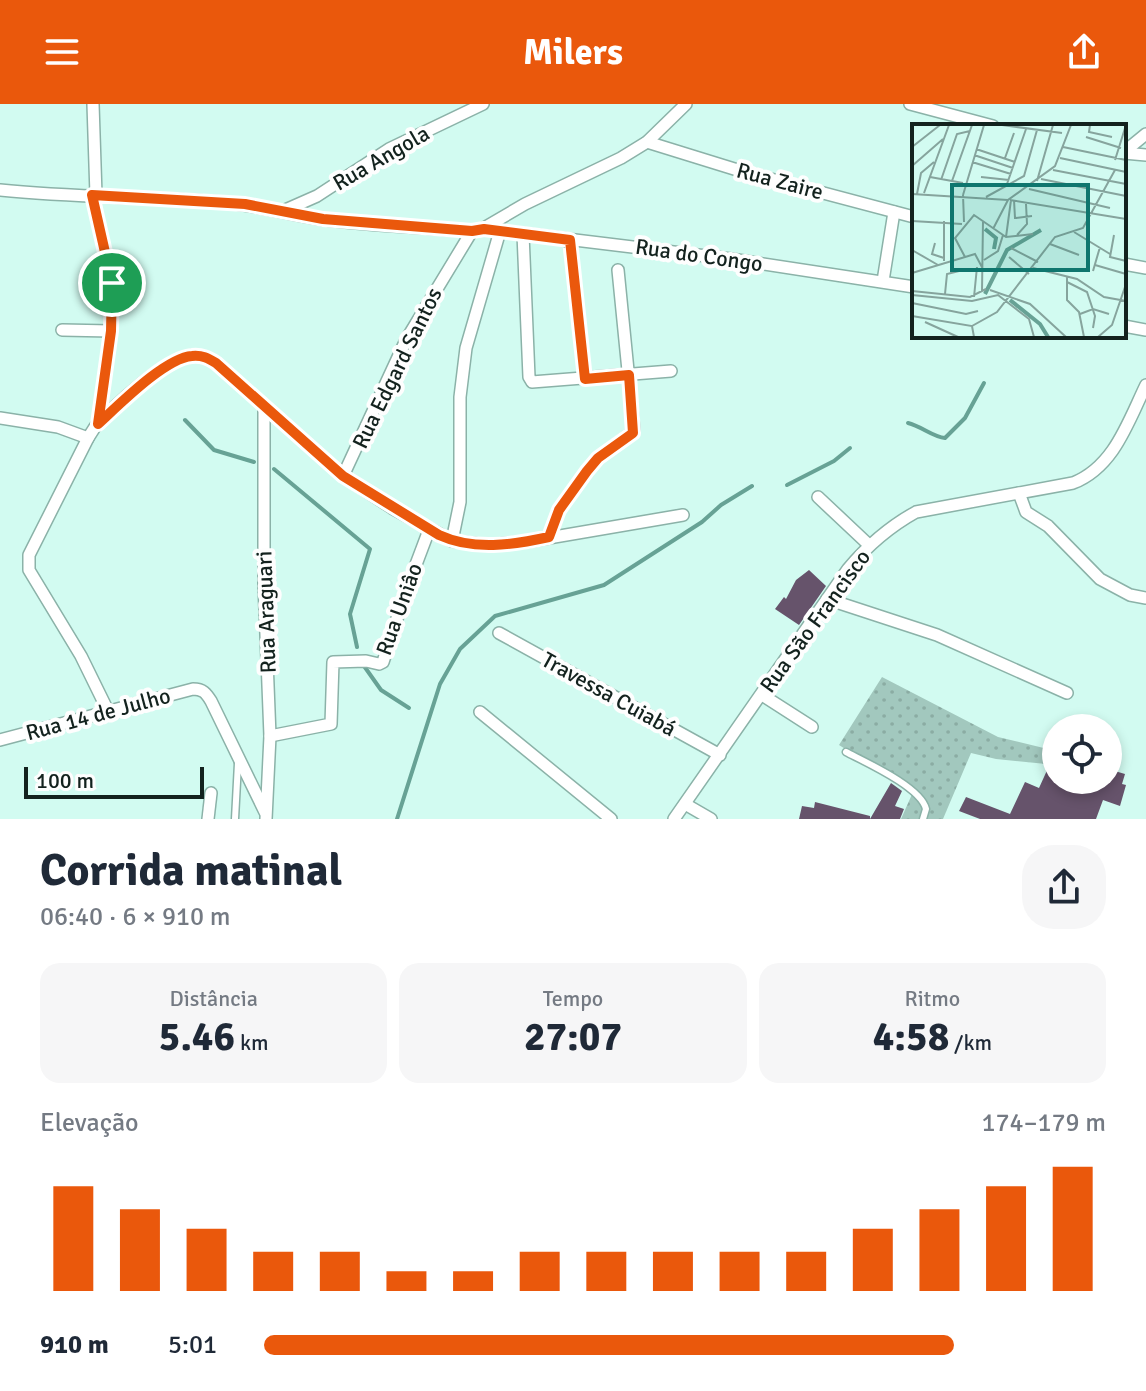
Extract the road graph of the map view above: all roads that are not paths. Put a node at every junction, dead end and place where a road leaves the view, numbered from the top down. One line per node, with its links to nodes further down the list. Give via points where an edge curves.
1 (93, 104): 13 (street)
2 (483, 104): 5 (street, Rua Angola)
3 (686, 104): 8 (street)
4 (910, 104): 6 (street)
5 (462, 109): 14 (street, Rua Angola)
6 (985, 124)
7 (1146, 134): 9 (street)
8 (647, 142): 15 (street, Rua Zaire); 17 (street)
9 (1126, 150)
10 (1126, 152): 11 (street)
11 (1146, 155)
12 (0, 190): 13 (street, Rua do Congo)
13 (94, 195): 14 (street, Rua do Congo, via 245,204); 29 (street, via 112,283)
14 (280, 212): 17 (street, Rua do Congo)
15 (894, 212): 16 (street, Rua Zaire); 24 (street)
16 (912, 216)
17 (478, 230): 18 (street, Rua do Congo); 38 (street, Rua Edgard Santos, via 406,340)
18 (500, 231): 19 (street, Rua do Congo); 44 (street, via 466,348 460,397 460,502)
19 (523, 234): 20 (street, Rua do Congo); 32 (street, via 529,377 532,382)
20 (570, 240): 24 (street, Rua do Congo); 32 (street)
21 (1126, 264): 22 (street)
22 (1146, 268)
23 (618, 270): 31 (street)
24 (883, 281): 25 (street, Rua do Congo)
25 (912, 287)
26 (1126, 326): 28 (street)
27 (62, 330): 29 (street)
28 (1146, 330)
29 (111, 331): 36 (street)
30 (671, 371): 31 (street)
31 (629, 375): 32 (street); 43 (street, via 633,433 587,471 559,510)
32 (585, 379)
33 (1146, 385): 39 (street, Rua São Francisco, via 1116,447 1089,477)
34 (264, 405): 36 (street, via 216,363 195,355 153,375); 38 (street); 54 (street, Rua Araguari)
35 (0, 418): 37 (street, via 58,427)
36 (98, 424): 37 (street)
37 (88, 438): 51 (street, via 28,562)
38 (343, 476): 42 (street)
39 (1019, 493): 45 (street, Rua São Francisco, via 916,512); 46 (street, via 1026,512 1048,526 1100,579)
40 (818, 497): 45 (street)
41 (683, 515): 43 (street)
42 (429, 530): 44 (street); 54 (street, Rua Uniâo, via 383,662 335,661 331,724)
43 (549, 537): 44 (street, via 486,545)
44 (452, 541)
45 (869, 545): 47 (street, Rua São Francisco)
46 (1146, 598)
47 (827, 599): 49 (street, via 937,635); 50 (street, Rua São Francisco)
48 (499, 633): 57 (street, Travessa Cuiabá)
49 (1067, 693)
50 (762, 695): 53 (street); 57 (street, Rua São Francisco)
51 (108, 711): 55 (street, Rua 14 de Julho); 58 (street, Rua 14 de Julho, via 199,689 211,701)
52 (480, 712): 64 (street)
53 (812, 727)
54 (270, 736): 61 (street, Rua Araguari)
55 (0, 740)
56 (846, 752): 67 (lane, via 920,797 926,809)
57 (720, 755): 60 (street, Rua São Francisco)
58 (238, 756): 61 (street, Rua 14 de Julho); 63 (lane)
59 (211, 793): 62 (street)
60 (685, 804): 65 (street, Rua São Francisco); 66 (street)
61 (266, 816)
62 (208, 819)
63 (235, 819)
64 (611, 819)
65 (674, 819)
66 (711, 819)
67 (923, 819)

